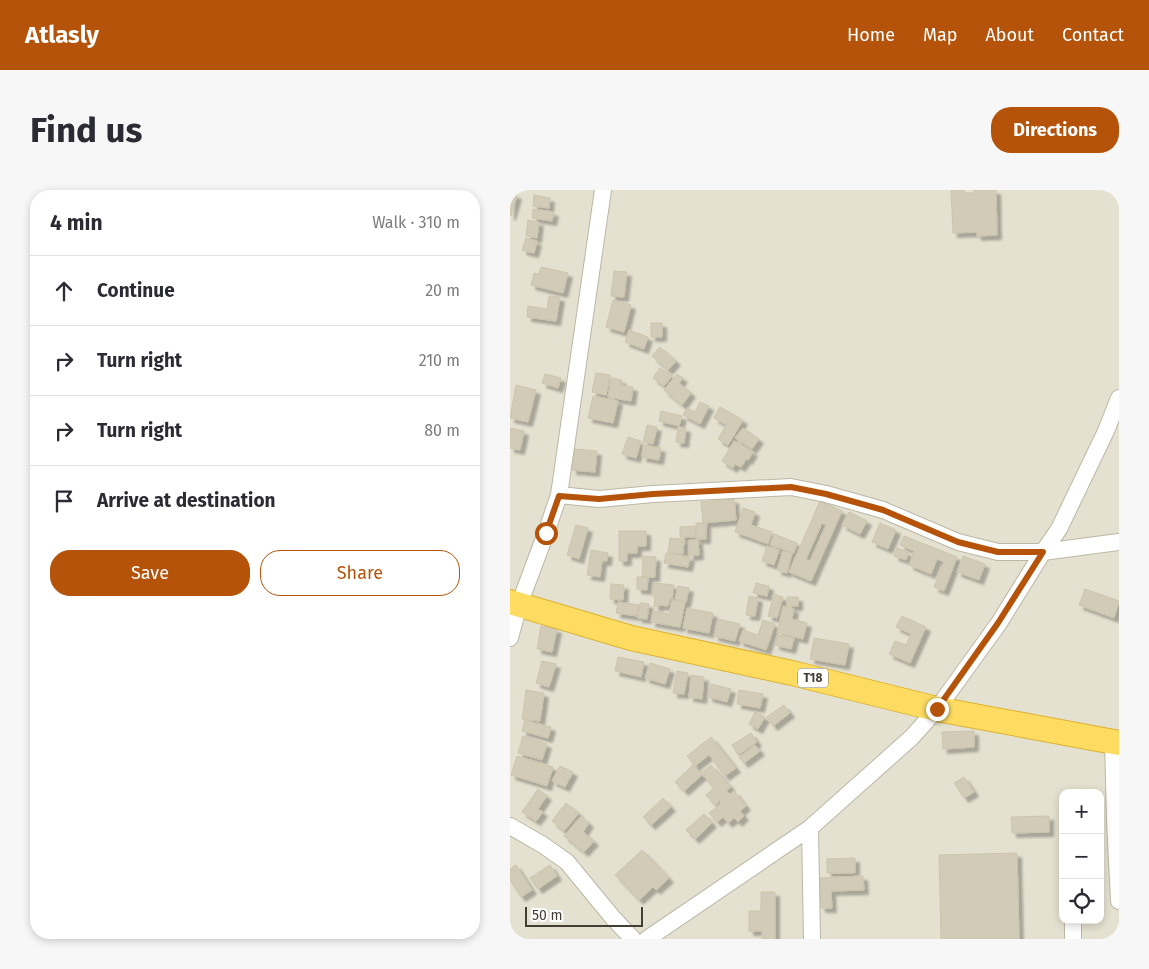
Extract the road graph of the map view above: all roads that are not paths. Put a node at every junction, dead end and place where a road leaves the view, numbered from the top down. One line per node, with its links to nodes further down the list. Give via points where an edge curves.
1 (603, 190): 3 (street)
2 (1119, 398): 5 (street, via 1059,529)
3 (559, 496): 5 (street, via 599,499 791,487 883,510 958,542 998,552); 6 (street)
4 (1119, 542): 5 (street)
5 (1043, 552): 8 (street)
6 (515, 603): 7 (street); 8 (highway, T18, via 631,638)
7 (510, 638)
8 (937, 709): 9 (highway, T18); 11 (street, via 912,738)
9 (1116, 742): 12 (street)
10 (510, 826): 14 (street, via 566,862)
11 (810, 828): 15 (street); 16 (street)
12 (1119, 901)
13 (1073, 924): 17 (street)
14 (633, 939)
15 (648, 939)
16 (812, 939)
17 (1073, 939)

